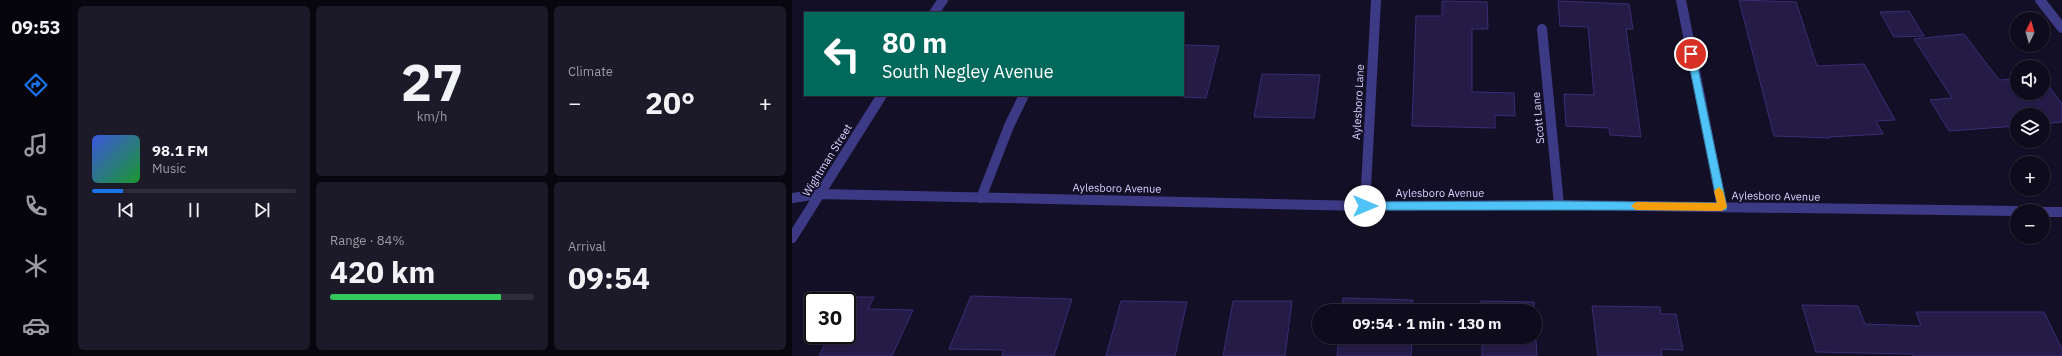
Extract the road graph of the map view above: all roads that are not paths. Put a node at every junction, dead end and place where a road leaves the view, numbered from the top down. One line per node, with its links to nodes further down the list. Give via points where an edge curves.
1 (943, 0): 5 (street)
2 (1376, 0): 14 (street, Aylesboro Lane)
3 (1681, 0): 15 (street)
4 (2040, 0): 6 (street)
5 (935, 12)
6 (2062, 28)
7 (1542, 29): 13 (street, Scott Lane)
8 (881, 96): 10 (street, Wightman Street)
9 (1024, 96): 12 (street)
10 (819, 194): 11 (street, Aylesboro Avenue); 12 (street, Aylesboro Avenue); 19 (street, Wightman Street)
11 (792, 198)
12 (981, 198): 14 (street, Aylesboro Avenue)
13 (1559, 205): 14 (street, Aylesboro Avenue); 15 (street, Aylesboro Avenue)
14 (1365, 206)
15 (1722, 207): 16 (street, Aylesboro Avenue)
16 (2010, 211)
17 (2050, 212): 18 (street)
18 (2062, 212)
19 (792, 238)

